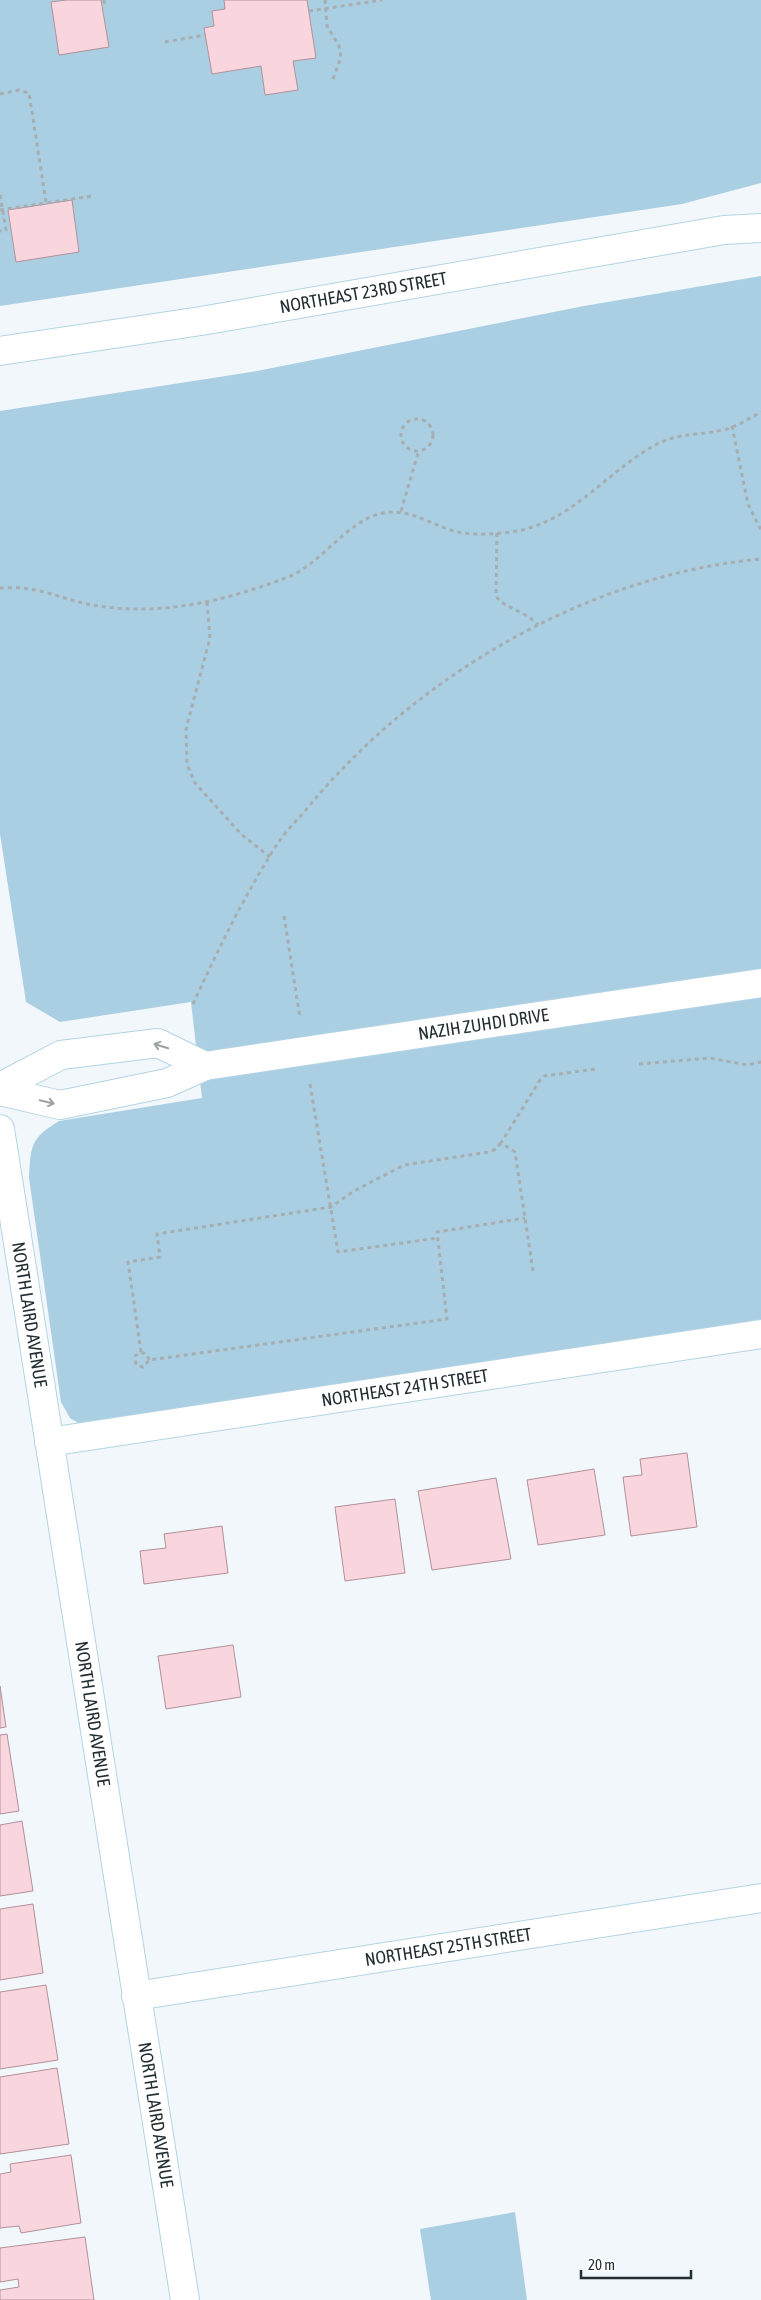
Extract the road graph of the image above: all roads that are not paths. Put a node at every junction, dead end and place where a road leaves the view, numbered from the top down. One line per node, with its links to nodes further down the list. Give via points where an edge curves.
1 (761, 215): 3 (street, NORTHEAST 23RD STREET)
2 (761, 228): 3 (street, NORTHEAST 23RD STREET)
3 (724, 230): 4 (street, NORTHEAST 23RD STREET, via 201,320)
4 (0, 351)
5 (761, 983): 6 (street, NAZIH ZUHDI DRIVE)
6 (205, 1066): 7 (street, one-way to 7, via 158,1043 61,1055); 8 (street, NAZIH ZUHDI DRIVE, one-way to 6, via 60,1105 167,1083)
7 (0, 1087)
8 (0, 1091)
9 (0, 1129): 11 (street, NORTH LAIRD AVENUE)
10 (761, 1334): 11 (street, NORTHEAST 24TH STREET)
11 (49, 1442): 13 (street, NORTH LAIRD AVENUE)
12 (761, 1898): 13 (street, NORTHEAST 25TH STREET)
13 (136, 1996): 14 (street, NORTH LAIRD AVENUE)
14 (185, 2300)

